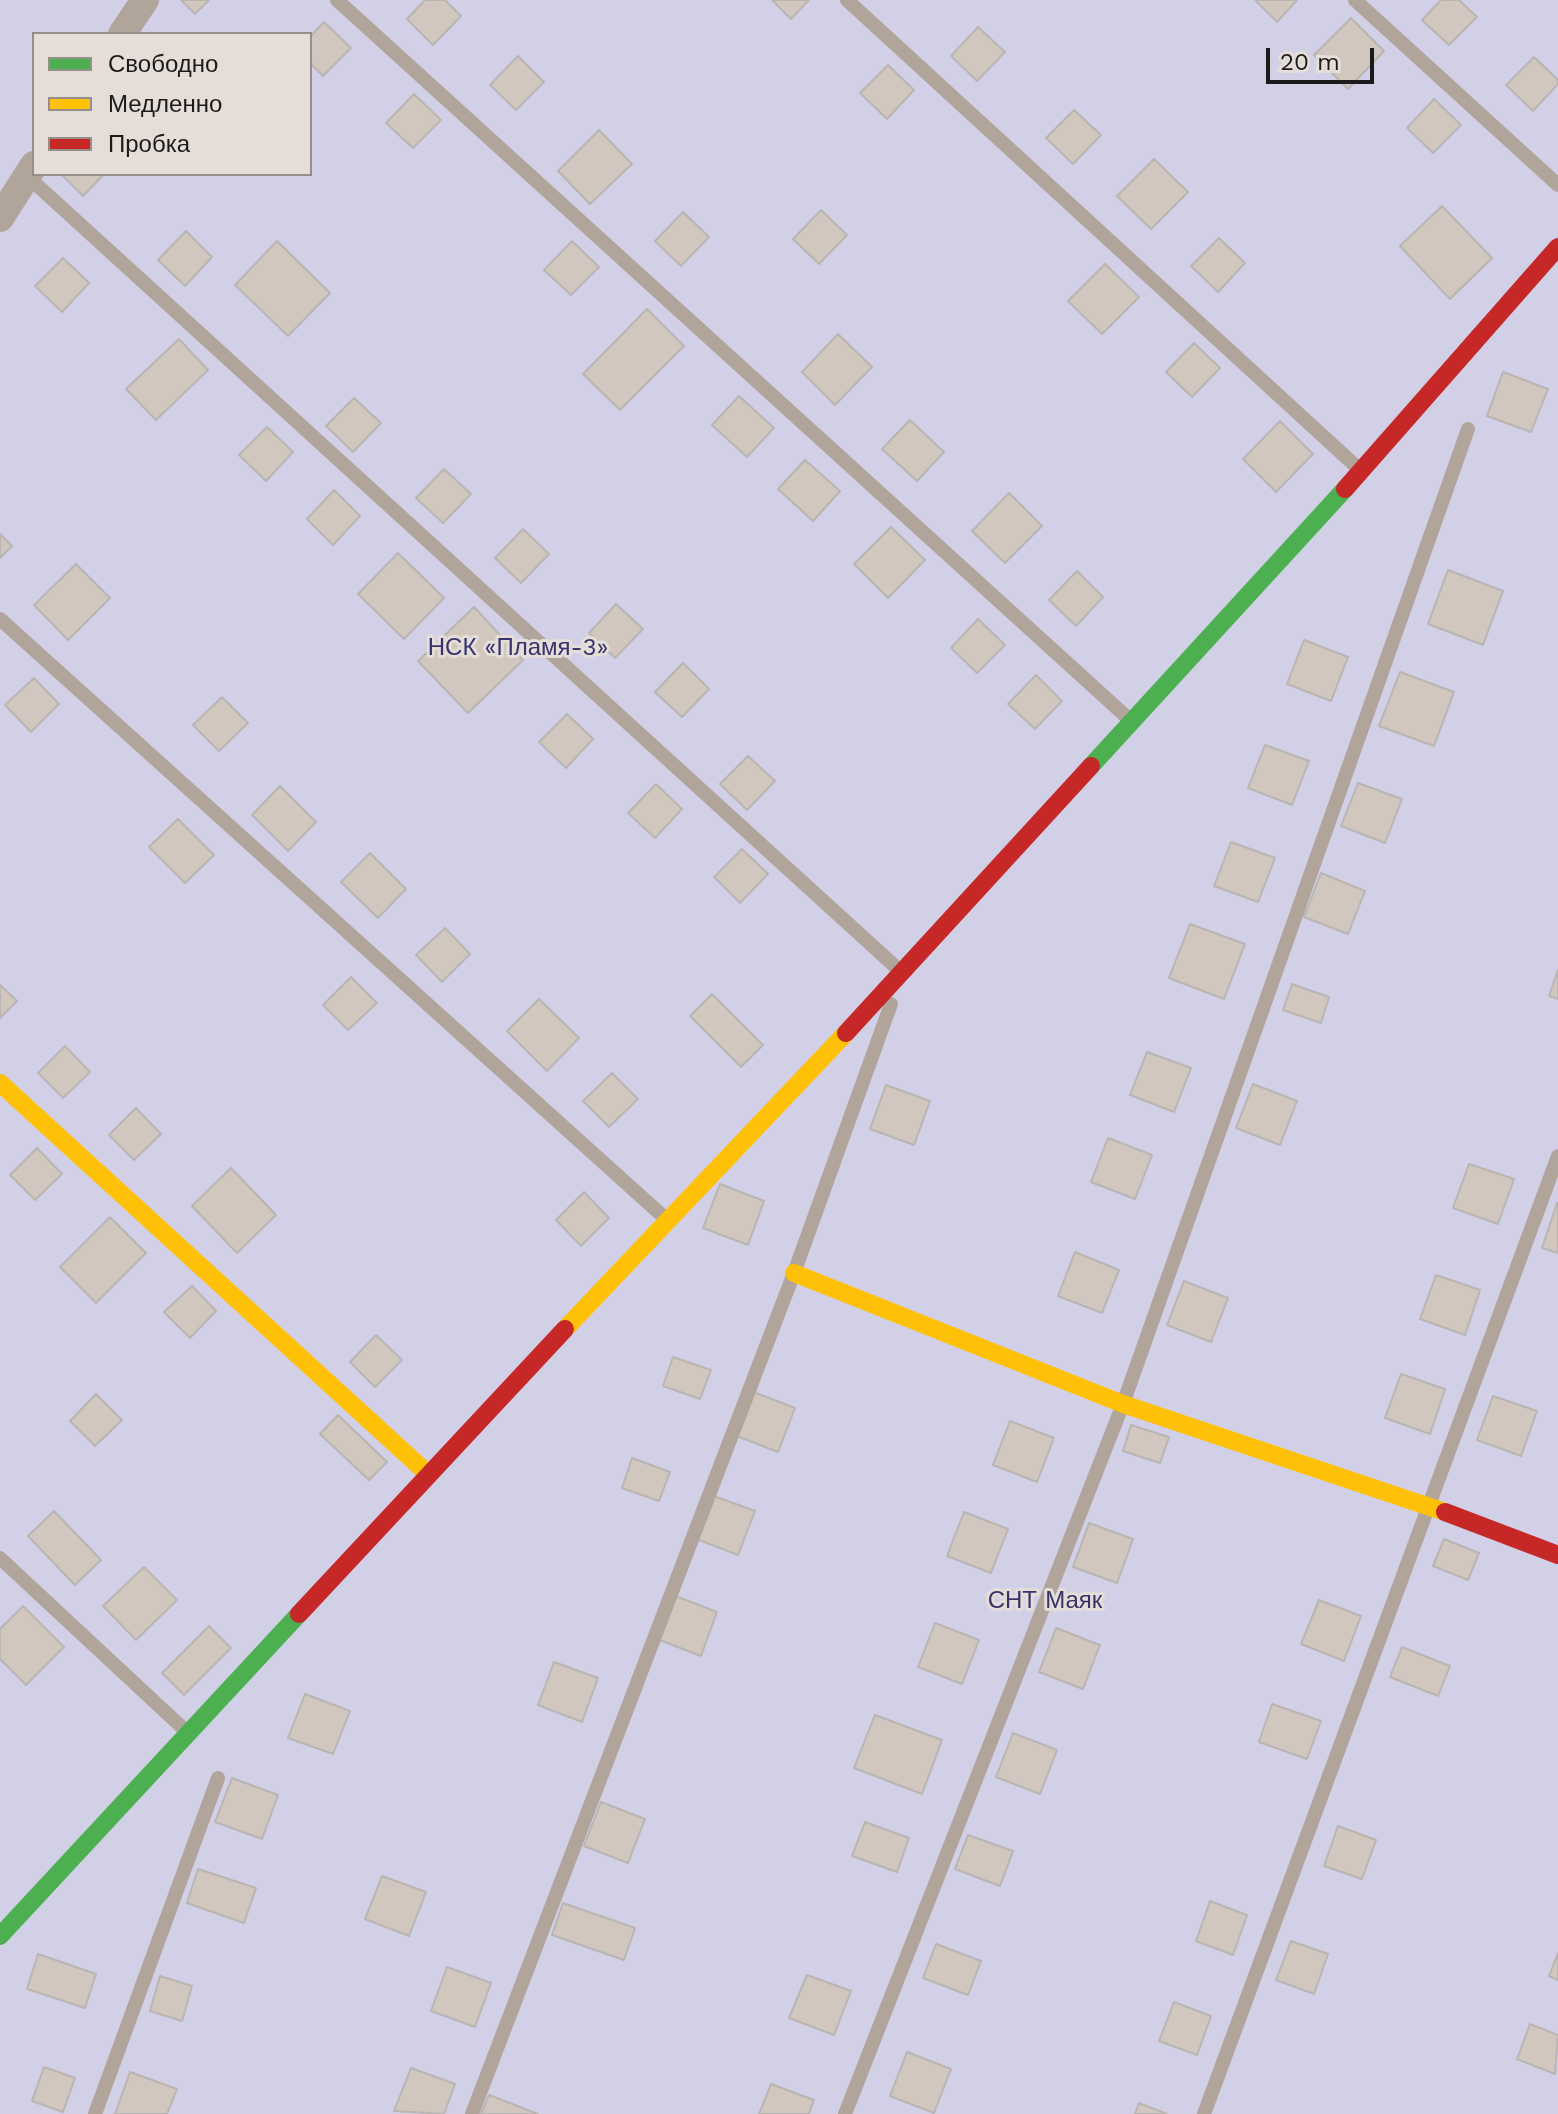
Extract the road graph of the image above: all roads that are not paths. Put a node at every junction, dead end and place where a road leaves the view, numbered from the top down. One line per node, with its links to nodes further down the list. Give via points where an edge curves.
1 (145, 0): 5 (street)
2 (337, 0): 14 (lane)
3 (847, 0): 12 (lane)
4 (1355, 0): 8 (lane)
5 (123, 32)
6 (30, 171): 9 (street)
7 (35, 176): 15 (lane)
8 (1558, 185)
9 (0, 218)
10 (1558, 247): 12 (street)
11 (1468, 429): 20 (lane)
12 (1361, 471): 14 (street)
13 (0, 619): 18 (lane)
14 (1131, 720): 15 (street)
15 (902, 973): 18 (street); 19 (lane)
16 (0, 1083): 21 (street)
17 (1558, 1156): 22 (lane)
18 (669, 1221): 21 (street)
19 (794, 1273): 20 (street); 29 (lane)
20 (1123, 1404): 22 (street); 30 (lane)
21 (428, 1474): 25 (street)
22 (1430, 1506): 23 (street); 31 (lane)
23 (1558, 1555)
24 (0, 1558): 25 (lane)
25 (187, 1732): 27 (street)
26 (218, 1778): 28 (lane)
27 (0, 1936)
28 (95, 2114)
29 (472, 2114)
30 (845, 2114)
31 (1204, 2114)

